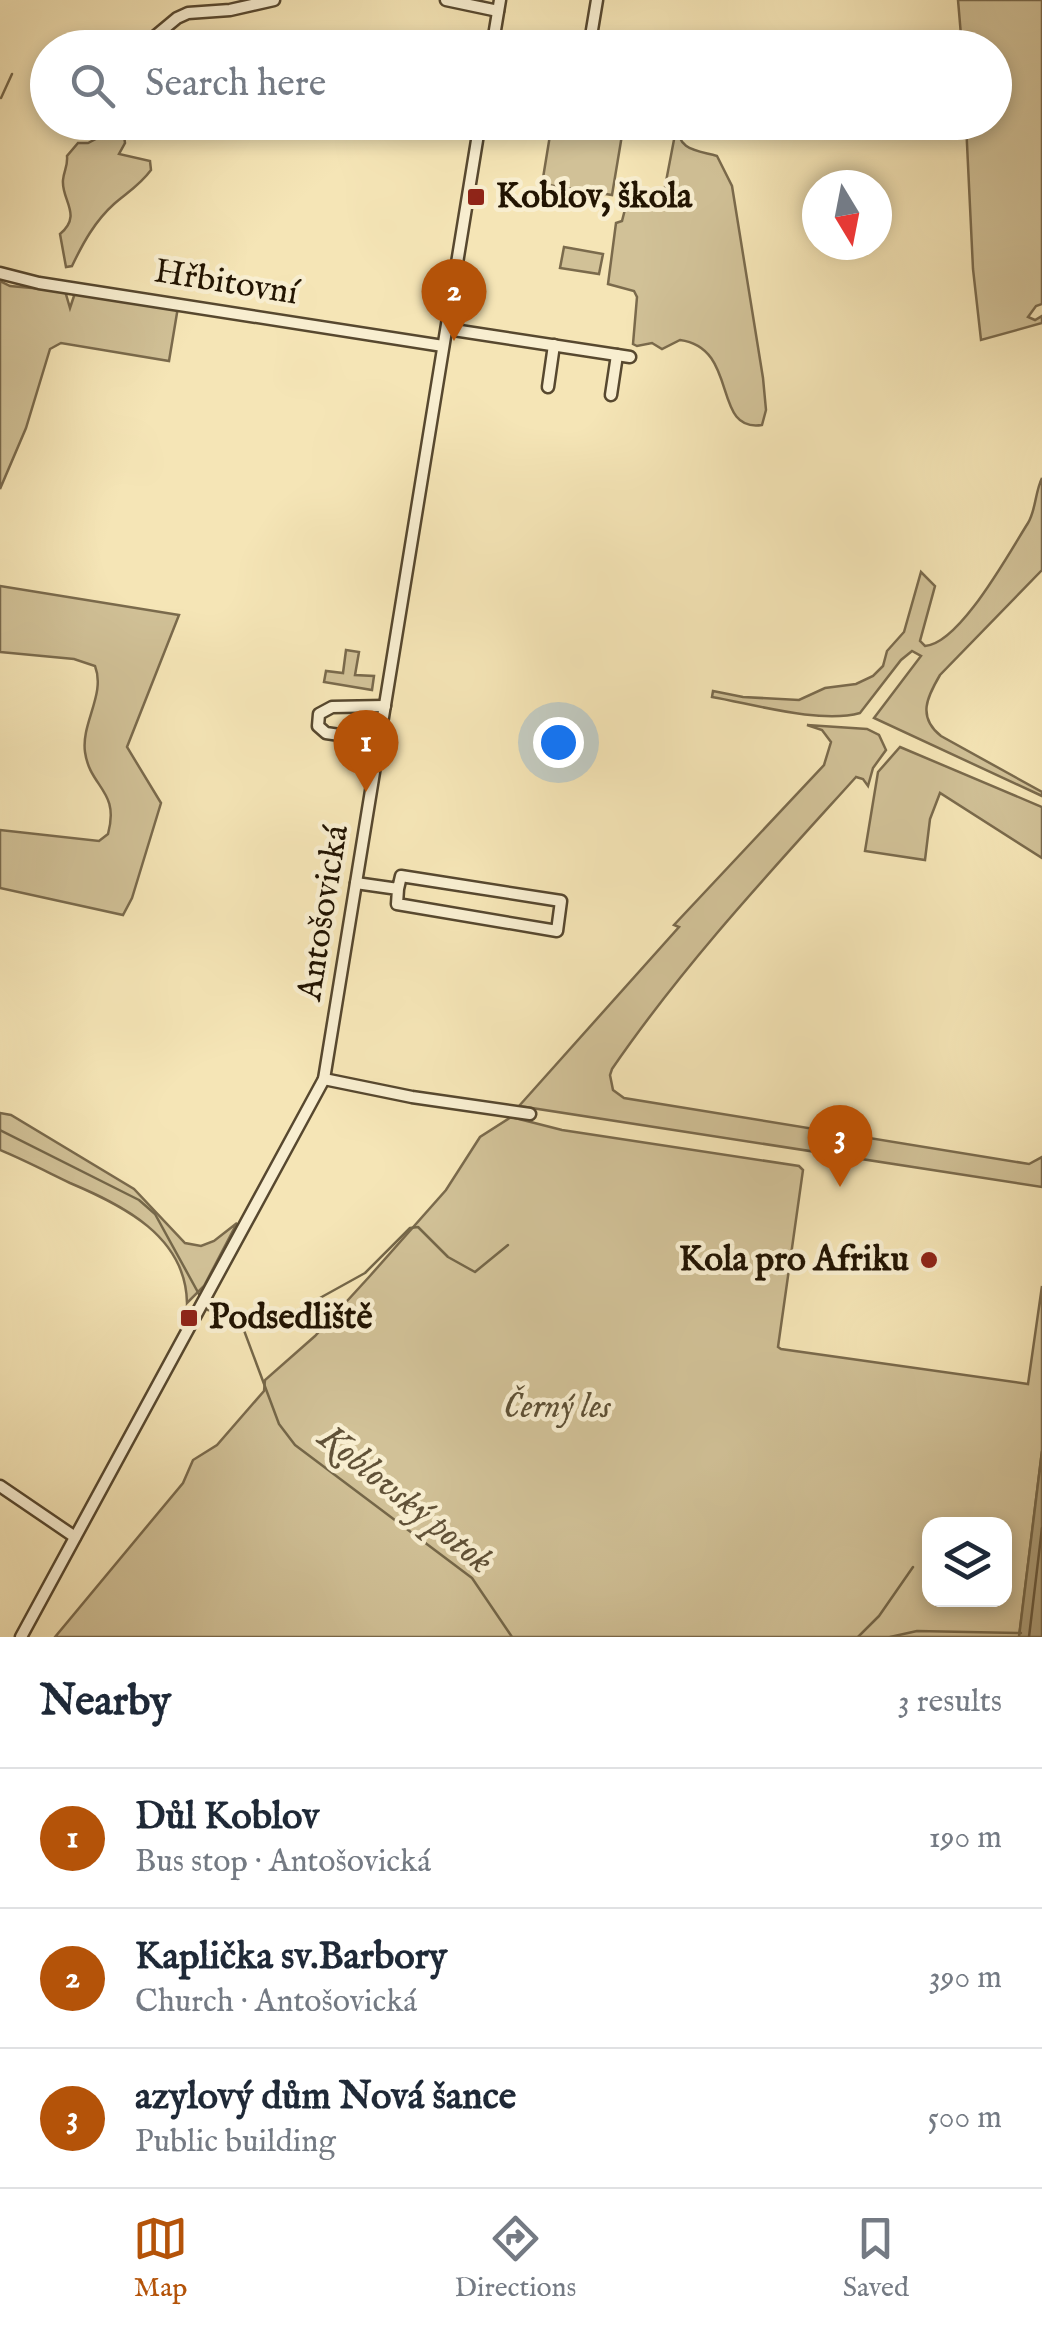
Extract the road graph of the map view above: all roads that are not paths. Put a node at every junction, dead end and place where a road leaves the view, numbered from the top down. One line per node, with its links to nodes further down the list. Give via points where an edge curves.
1 (274, 0): 5 (street, via 188,13)
2 (446, 0): 4 (street)
3 (597, 0): 6 (street)
4 (499, 6)
5 (165, 30)
6 (593, 30)
7 (477, 140): 9 (street, Antošovická)
8 (0, 273): 10 (street, Hřbitovní)
9 (447, 329): 10 (street, Antošovická); 11 (street)
10 (444, 346): 14 (street, Antošovická)
11 (554, 346): 12 (street); 13 (street, via 624,356)
12 (548, 387)
13 (611, 395)
14 (385, 706): 15 (street, Antošovická); 15 (street, via 332,707 318,714 326,733)
15 (380, 741): 16 (street, Antošovická)
16 (356, 883): 17 (street); 18 (street, Antošovická)
17 (398, 890): 17 (street, via 396,904 557,931 562,901 401,876)
18 (324, 1079): 19 (street); 21 (street, Antošovická)
19 (530, 1114)
20 (0, 1486): 21 (street)
21 (75, 1537): 22 (street, Antošovická)
22 (21, 1637)

